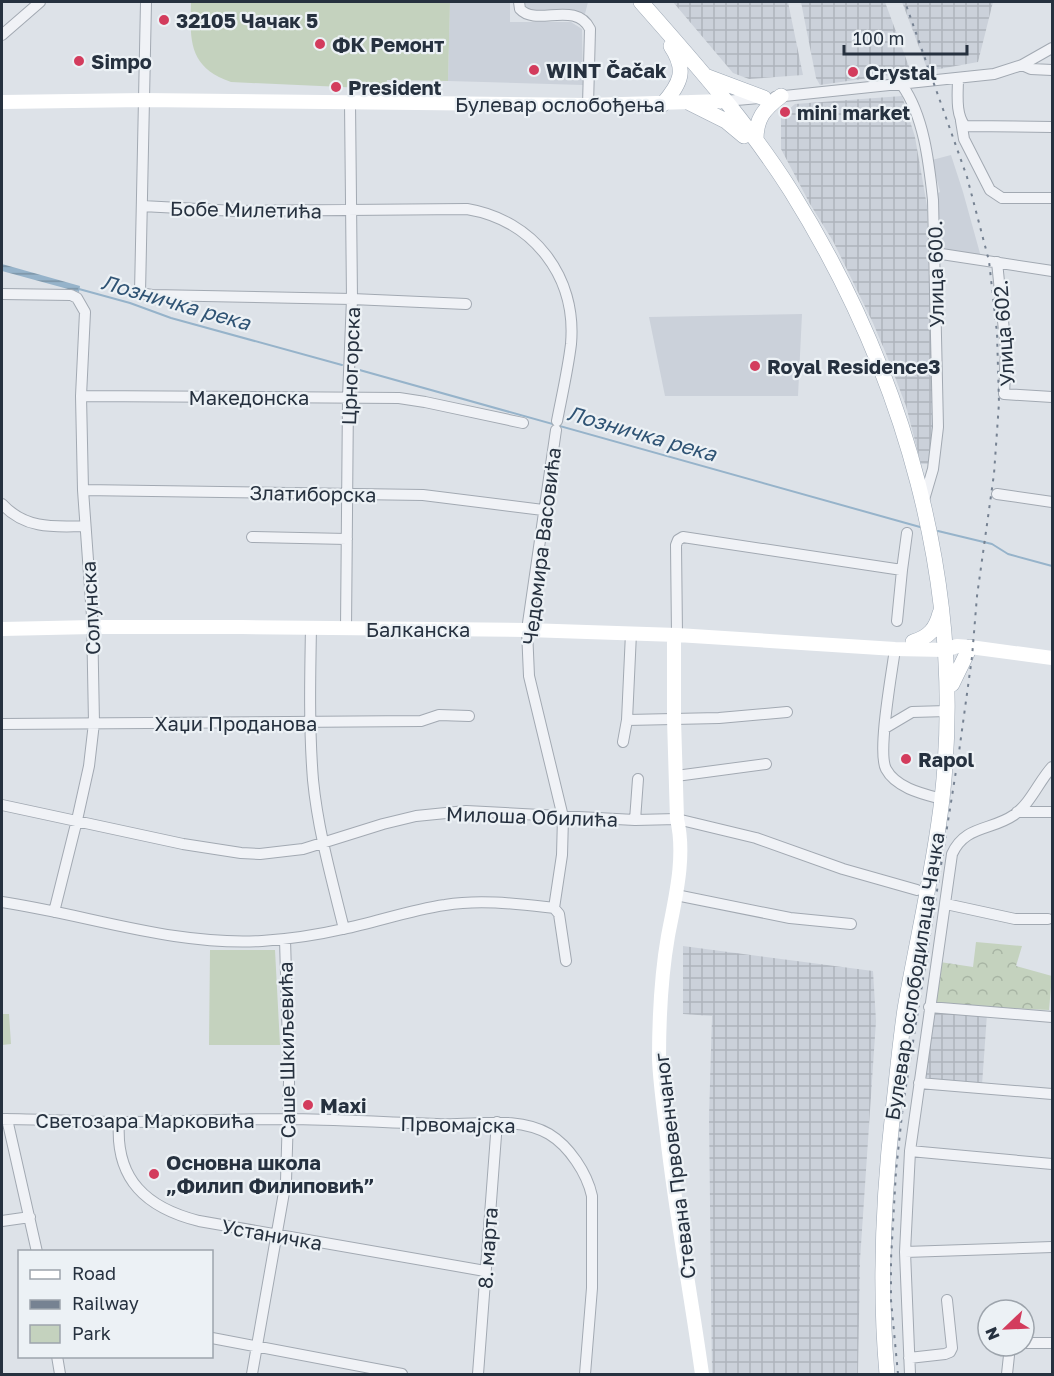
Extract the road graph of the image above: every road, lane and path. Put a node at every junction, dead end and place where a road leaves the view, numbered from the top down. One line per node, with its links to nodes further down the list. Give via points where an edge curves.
1 (40, 2): 6 (street)
2 (146, 2): 15 (street)
3 (519, 2): 21 (street, via 520,9 527,14 572,12 587,21)
4 (640, 2): 5 (main road, Булевар ослободилаца Чачка)
5 (665, 29): 10 (main road, Булевар ослободилаца Чачка); 20 (main road, via 681,68 676,86)
6 (2, 35)
7 (1053, 48): 8 (street, Булевар ослобођења)
8 (1022, 65): 9 (street); 11 (street, Булевар ослобођења, via 994,74)
9 (1053, 70)
10 (705, 76): 14 (main road); 16 (main road, Булевар ослободилаца Чачка)
11 (958, 78): 12 (street, Булевар ослобођења); 22 (street)
12 (902, 85): 13 (street, Булевар ослобођења); 28 (street, Улица 600., via 912,103 925,147 933,200)
13 (781, 96): 14 (street, Булевар ослобођења); 24 (main road, via 760,114 756,126)
14 (764, 98): 16 (street, Булевар ослобођења)
15 (144, 100): 17 (street, Булевар ослобођења); 18 (street, Булевар ослобођења); 26 (street)
16 (725, 101): 19 (street, Булевар ослобођења); 24 (main road, Булевар ослободилаца Чачка)
17 (2, 102)
18 (350, 103): 21 (street, Булевар ослобођења); 27 (street, Црногорска)
19 (690, 103): 20 (street, Булевар ослобођења); 24 (main road, via 726,120)
20 (663, 104): 21 (street, Булевар ослобођења)
21 (588, 105)
22 (961, 121): 23 (street, via 972,128); 25 (street, via 964,139 990,190 1002,198)
23 (1053, 127)
24 (758, 144): 42 (main road, Булевар ослободилаца Чачка, via 804,213 860,319 895,407)
25 (1053, 198)
26 (142, 207): 27 (street, Бобе Милетића); 32 (street, via 140,293)
27 (350, 210): 32 (street, Црногорска); 44 (street, Чедомира Васовића, via 467,209 499,217 529,235 552,262 562,282 571,322 571,343)
28 (934, 253): 29 (street); 42 (street, Улица 600., via 938,427 933,469)
29 (998, 262): 30 (street); 36 (street, Улица 602., via 1006,350 1004,394)
30 (1053, 271)
31 (2, 294): 34 (street, Солунска, via 70,295 79,300 85,312)
32 (352, 299): 33 (street); 35 (street, Црногорска)
33 (466, 304)
34 (81, 396): 35 (street, Македонска); 38 (street, Солунска)
35 (348, 397): 37 (street, Македонска, via 399,398); 39 (street, Црногорска)
36 (1053, 397)
37 (522, 423)
38 (83, 489): 39 (street, Златиборска); 45 (street, Солунска)
39 (348, 494): 44 (street, Златиборска, via 423,495); 48 (street, Црногорска)
40 (997, 494): 41 (street)
41 (1053, 502)
42 (923, 503): 50 (main road, Булевар ослободилаца Чачка)
43 (2, 504): 45 (street, via 9,512 36,525)
44 (543, 510): 56 (street, Чедомира Васовића)
45 (84, 526): 52 (street, Солунска)
46 (907, 533): 49 (street)
47 (252, 537): 48 (street)
48 (347, 539): 54 (street, Црногорска)
49 (902, 570): 51 (street); 58 (street, via 683,537 676,545)
50 (942, 607): 59 (main road, via 930,633); 61 (main road, Булевар ослободилаца Чачка)
51 (897, 621)
52 (93, 627): 53 (street, Балканска); 55 (street, Балканска); 70 (street, Солунска)
53 (310, 628): 54 (street, Балканска); 71 (street)
54 (346, 628): 56 (street, Балканска)
55 (2, 629)
56 (527, 630): 57 (street, Балканска); 85 (street, Чедомира Васовића, via 529,676)
57 (631, 633): 58 (street, Балканска); 69 (street)
58 (676, 634): 60 (street, Балканска); 68 (street, Стевана Првовенчаног)
59 (913, 642): 60 (street, Балканска, via 853,641); 61 (street, Балканска)
60 (834, 645): 62 (street, Балканска)
61 (954, 646): 62 (street, Балканска); 63 (street); 64 (main road, Булевар ослободилаца Чачка); 64 (main road, via 952,684)
62 (895, 649): 73 (street)
63 (1053, 658)
64 (947, 687): 65 (main road, Булевар ослободилаца Чачка)
65 (946, 711): 73 (street, via 912,712); 80 (main road, Булевар ослободилаца Чачка)
66 (787, 712): 68 (street)
67 (469, 716): 71 (street, Хаџи Проданова)
68 (674, 719): 69 (street); 77 (street, Стевана Првовенчаног)
69 (627, 720): 74 (street)
70 (94, 723): 71 (street, Хаџи Проданова); 72 (street, Хаџи Проданова); 87 (street, Солунска)
71 (310, 723): 89 (street, via 313,782)
72 (2, 724)
73 (885, 728): 80 (street, via 884,764 888,773 911,789)
74 (623, 742)
75 (766, 764): 77 (street)
76 (1053, 767): 79 (street)
77 (676, 777): 86 (street, Стевана Првовенчаног)
78 (638, 779): 88 (street)
79 (1037, 787): 82 (street); 84 (street)
80 (942, 799): 132 (main road, Булевар ослободилаца Чачка, via 904,1020 889,1147 882,1275)
81 (2, 805): 87 (street, Милоша Обилића)
82 (1017, 812): 84 (street); 93 (street, via 1002,822 970,833 957,844)
83 (1053, 812): 84 (street)
84 (1040, 813)
85 (563, 817): 88 (street, Милоша Обилића); 89 (street, Милоша Обилића, via 441,813 383,824); 94 (street, Чедомира Васовића)
86 (677, 819): 88 (street, Милоша Обилића); 90 (street, Милоша Обилића, via 756,838); 91 (street, Стевана Првовенчаног, via 681,833)
87 (77, 820): 89 (street, Милоша Обилића, via 241,853 284,853); 95 (street, Солунска)
88 (635, 820)
89 (323, 843): 98 (street)
90 (917, 890)
91 (676, 895): 97 (street, via 790,918); 131 (street, Стевана Првовенчаног, via 663,984 659,1061 677,1226)
92 (2, 902): 95 (street)
93 (946, 904): 96 (street, via 1015,919); 101 (street)
94 (554, 908): 98 (street, via 478,902 447,904); 100 (street, via 559,914)
95 (54, 912): 99 (street, via 171,936 232,941)
96 (1048, 919)
97 (851, 924)
98 (344, 929): 99 (street)
99 (285, 939): 106 (street, Саше Шкиљевића)
100 (566, 962)
101 (929, 1007): 102 (street); 103 (street)
102 (1053, 1017)
103 (919, 1083): 104 (street); 109 (street)
104 (1053, 1094)
105 (4, 1119): 107 (street, Светозара Марковића); 111 (street)
106 (289, 1119): 107 (street, Светозара Марковића); 108 (street, Првомајска, via 449,1125); 113 (street, Саше Шкиљевића)
107 (119, 1122): 113 (street, Устаничка, via 119,1142 128,1174 156,1205 199,1221)
108 (497, 1122): 117 (street, 8. марта); 130 (street, Првомајска, via 524,1125 549,1134 564,1147 589,1182 592,1288)
109 (910, 1151): 110 (street); 116 (street)
110 (1053, 1164)
111 (30, 1217): 112 (street); 115 (street)
112 (2, 1221)
113 (278, 1234): 117 (street, Устаничка); 122 (street, Саше Шкиљевића)
114 (1053, 1247): 116 (street)
115 (37, 1250)
116 (905, 1252): 124 (street)
117 (485, 1271): 129 (street, 8. марта)
118 (947, 1300): 124 (street, via 950,1352)
119 (213, 1338): 122 (street)
120 (1036, 1343): 121 (street)
121 (1053, 1343)
122 (257, 1346): 127 (street, Саше Шкиљевића); 128 (street)
123 (57, 1358): 126 (street)
124 (909, 1358): 133 (street)
125 (1009, 1358): 134 (street)
126 (60, 1374)
127 (252, 1374)
128 (402, 1374)
129 (478, 1374)
130 (585, 1374)
131 (702, 1374)
132 (887, 1374)
133 (910, 1374)
134 (1007, 1374)

